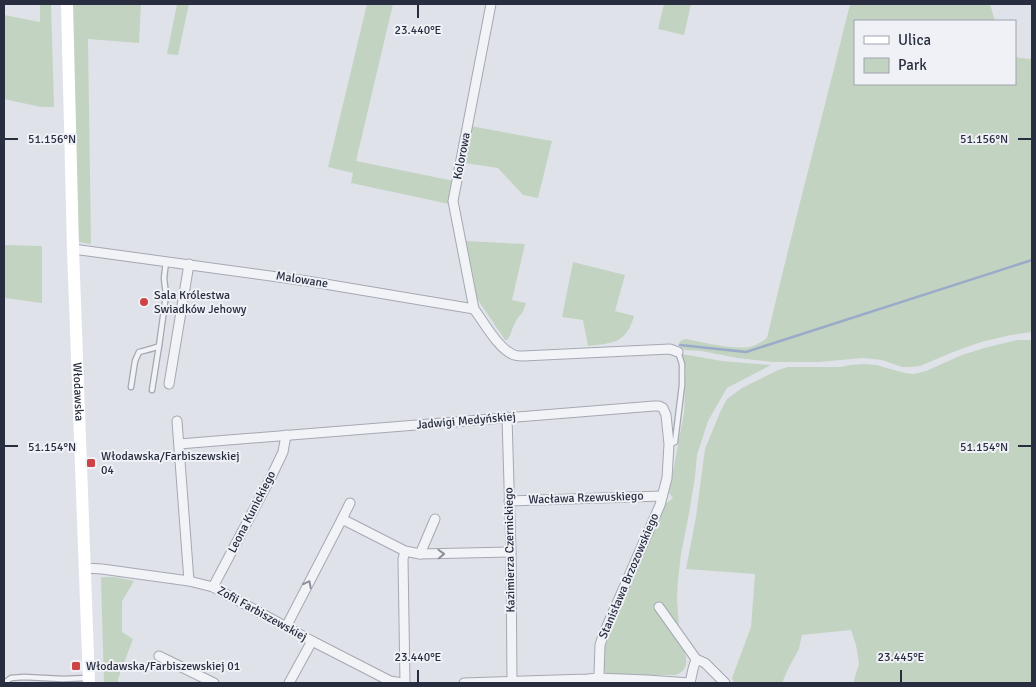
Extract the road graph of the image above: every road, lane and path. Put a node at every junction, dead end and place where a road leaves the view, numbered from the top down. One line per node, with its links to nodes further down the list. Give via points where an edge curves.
1 (67, 4): 3 (main road, Włodawska)
2 (492, 4): 6 (street, Kolorowa, via 453,201)
3 (74, 249): 4 (street, Malowane); 25 (main road, Włodawska)
4 (166, 262): 5 (street, Malowane); 7 (lane, via 166,295)
5 (189, 264): 6 (street, Malowane); 9 (street)
6 (474, 308): 8 (street, via 500,344 514,355 670,349)
7 (159, 346): 10 (lane, via 139,352); 11 (lane)
8 (678, 352): 16 (lane, via 682,364 680,406 675,442)
9 (169, 384)
10 (131, 387)
11 (152, 390)
12 (507, 417): 14 (street, Jadwigi Medyńskiej); 16 (street, Jadwigi Medyńskiej, via 659,406 666,415); 18 (street, Kazimierza Czernickiego)
13 (177, 421): 15 (street)
14 (286, 435): 15 (street, Jadwigi Medyńskiej); 27 (street, Leona Kunickiego, via 283,452 271,477)
15 (179, 444): 26 (street)
16 (669, 444): 17 (street, Jadwigi Medyńskiej)
17 (662, 496): 18 (street, Wacława Rzewuskiego); 33 (street, Stanisława Brzozowskiego, via 604,633 600,644 599,675)
18 (509, 501): 23 (street, Kazimierza Czernickiego)
19 (350, 503): 20 (street)
20 (342, 519): 22 (street); 29 (street, one-way to 20)
21 (436, 519): 24 (street)
22 (405, 550): 24 (street); 39 (street)
23 (511, 552): 24 (street, one-way to 23); 35 (street, Kazimierza Czernickiego)
24 (420, 554)
25 (85, 568): 26 (street, Zofii Farbiszewskiej); 34 (main road, Włodawska)
26 (189, 581): 27 (street, Zofii Farbiszewskiej)
27 (213, 587): 29 (street, Zofii Farbiszewskiej)
28 (659, 607): 32 (street)
29 (286, 627): 30 (street, Zofii Farbiszewskiej)
30 (312, 641): 38 (street); 39 (street, Zofii Farbiszewskiej, via 390,681)
31 (159, 656): 37 (street)
32 (696, 659): 41 (street); 42 (street, via 705,663)
33 (593, 679): 35 (street); 41 (street)
34 (89, 681): 36 (lane, via 24,677 11,678)
35 (512, 682): 40 (street)
36 (4, 683)
37 (214, 683)
38 (289, 683)
39 (403, 683)
40 (464, 683)
41 (690, 683)
42 (725, 683)

